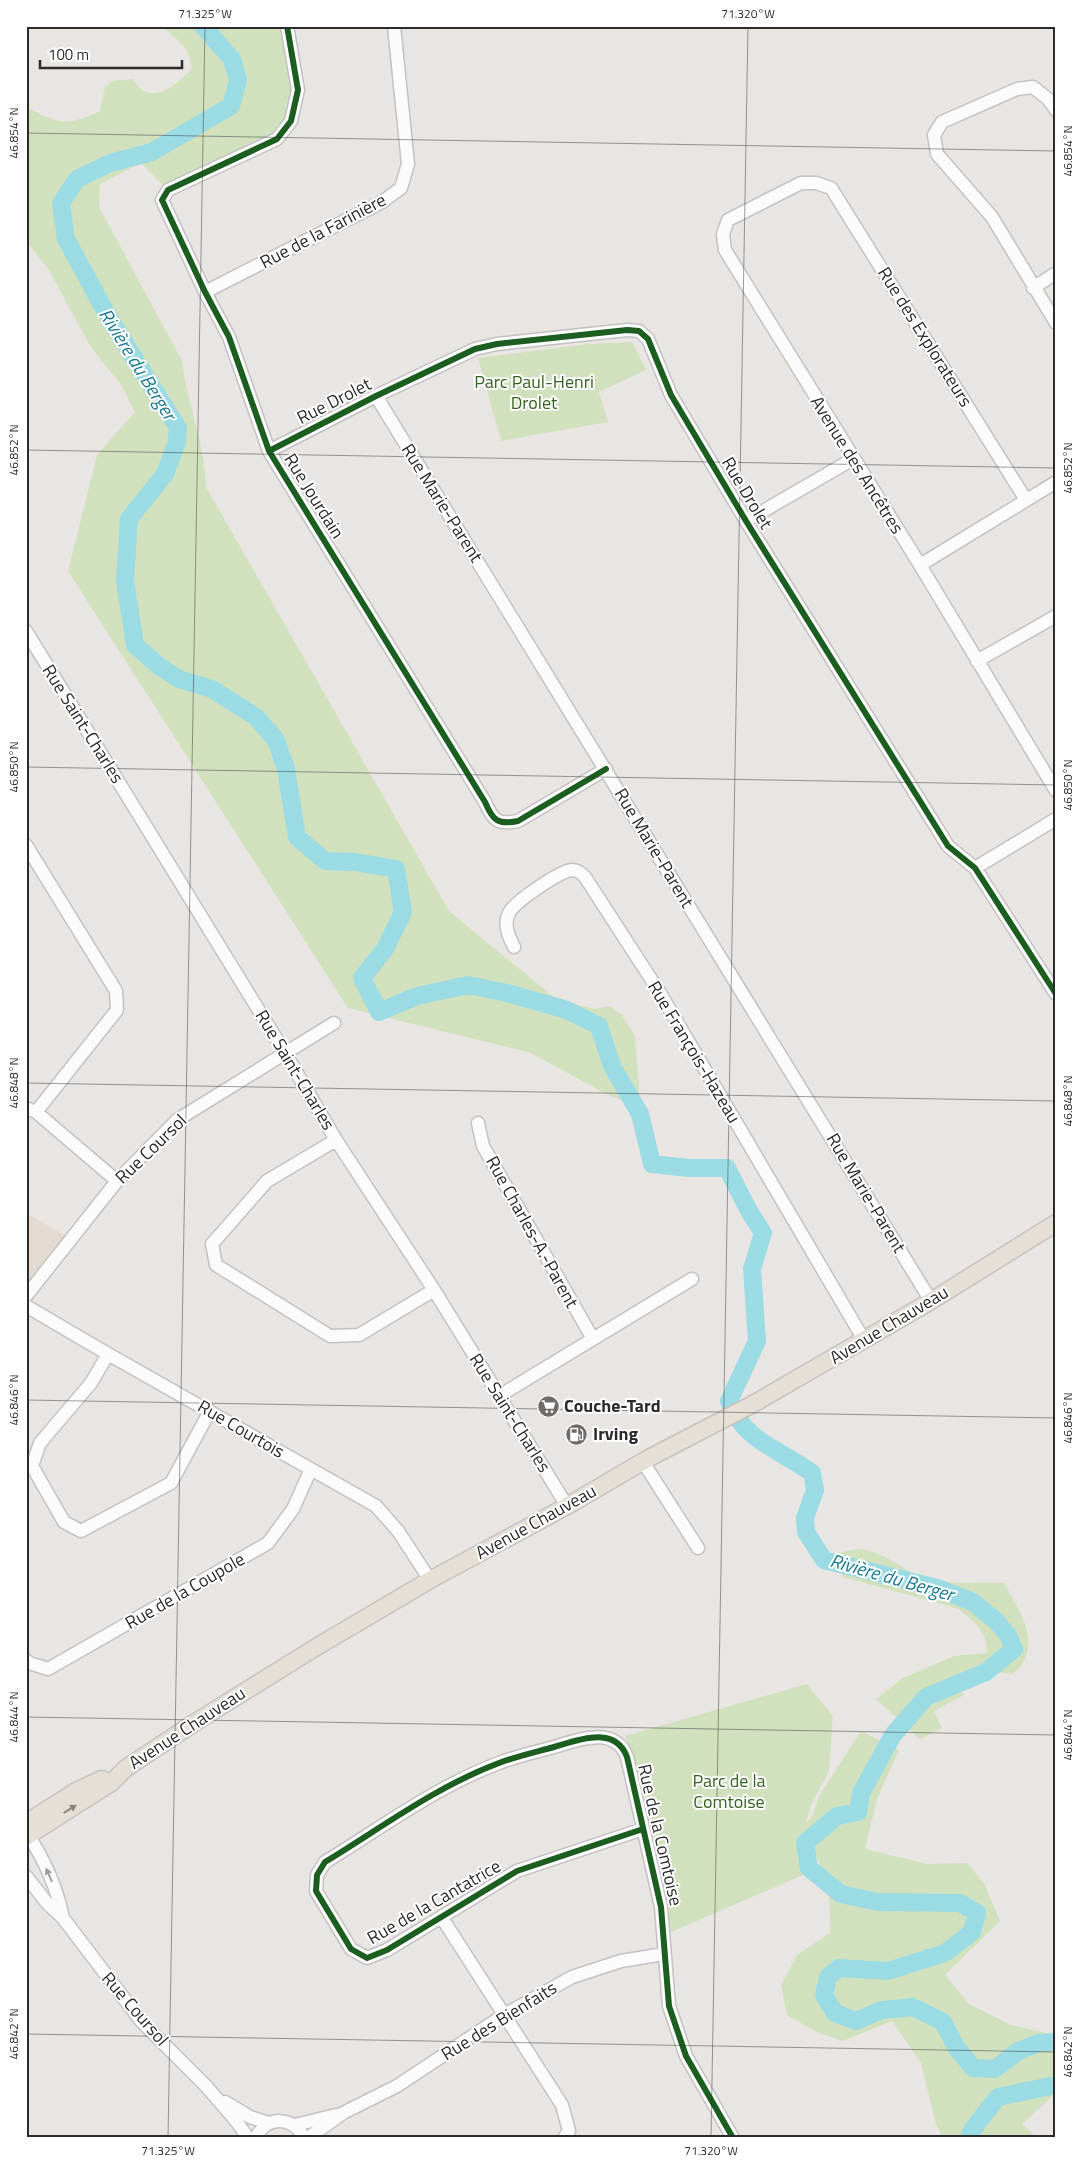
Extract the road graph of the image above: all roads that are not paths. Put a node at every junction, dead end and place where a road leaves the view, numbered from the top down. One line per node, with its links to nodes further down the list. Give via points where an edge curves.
1 (287, 26): 7 (street, Rue Jourdain, via 298,90 286,127 277,139 168,190 162,200)
2 (394, 26): 7 (street, Rue de la Farinière, via 408,164 401,188 382,202)
3 (1056, 110): 6 (street, via 1032,87 1017,89 942,122 934,135 937,154 992,217)
4 (816, 183): 11 (street, Avenue des Ancêtres, via 802,183 728,220 723,234 725,250); 13 (street, Rue des Explorateurs, via 831,188)
5 (1056, 273): 6 (street)
6 (1033, 288): 8 (street)
7 (205, 292): 10 (street, Rue Jourdain, via 229,337)
8 (1056, 323)
9 (376, 396): 10 (street, Rue Drolet); 14 (street, Rue Drolet, via 476,350 497,344 639,331 648,339 671,395); 19 (street, Rue Marie-Parent)
10 (269, 450): 19 (street, Rue Jourdain, via 498,822 518,821)
11 (853, 459): 14 (street); 15 (street, Avenue des Ancêtres)
12 (1056, 482): 13 (street)
13 (1026, 500): 15 (street)
14 (746, 521): 23 (street, Rue Drolet, via 948,846)
15 (920, 565): 18 (street, Avenue des Ancêtres)
16 (1056, 616): 18 (street)
17 (26, 631): 27 (street, Rue Saint-Charles)
18 (976, 661): 20 (street, Avenue des Ancêtres)
19 (606, 769): 36 (street, Rue Marie-Parent)
20 (1056, 790)
21 (1056, 819): 23 (street)
22 (26, 845): 28 (street, via 116,991 117,1010)
23 (975, 868): 25 (street, Rue Drolet)
24 (514, 947): 39 (street, Rue François-Hazeau, via 507,932 507,922 509,913 519,901 572,870 586,877 660,993)
25 (1056, 994)
26 (334, 1023): 27 (street, Rue Coursol)
27 (286, 1053): 30 (street, Rue Saint-Charles); 31 (street, Rue Coursol, via 177,1120)
28 (31, 1110): 31 (street)
29 (478, 1123): 38 (street, Rue Charles-A.-Parent, via 483,1146)
30 (336, 1140): 34 (street, Rue Saint-Charles); 34 (street, via 267,1181 212,1244 216,1265 330,1336 359,1335)
31 (117, 1180): 35 (street, Rue Coursol)
32 (1056, 1223): 36 (main road, Avenue Chauveau)
33 (692, 1279): 38 (street)
34 (434, 1290): 41 (street, Rue Saint-Charles)
35 (26, 1296)
36 (931, 1301): 39 (main road, Avenue Chauveau)
37 (26, 1306): 40 (street, Rue Courtois)
38 (592, 1339): 41 (street)
39 (864, 1340): 43 (main road, Avenue Chauveau)
40 (108, 1354): 42 (street, Rue Courtois); 42 (street, via 91,1383 40,1443 32,1466 64,1522 81,1531 171,1483)
41 (499, 1396): 45 (street, Rue Saint-Charles)
42 (210, 1411): 44 (street, Rue Courtois)
43 (643, 1462): 45 (main road, Avenue Chauveau); 46 (street)
44 (311, 1469): 47 (street, Rue Courtois, via 376,1506 398,1531); 48 (street, Rue de la Coupole, via 293,1509 268,1543 48,1669)
45 (567, 1506): 47 (main road, Avenue Chauveau)
46 (698, 1548)
47 (430, 1580): 51 (main road, Avenue Chauveau, via 241,1692 126,1768 76,1791)
48 (26, 1660)
49 (612, 1739): 50 (street, Rue de la Comtoise, via 627,1757); 54 (street, Rue de la Cantatrice, via 590,1737 499,1763 439,1792 325,1862 317,1875 316,1891 351,1949 367,1958)
50 (643, 1829): 54 (street, Rue de la Cantatrice, via 517,1871); 55 (street, Rue de la Comtoise, via 661,1907)
51 (27, 1832): 53 (street, Rue Coursol, one-way to 51, via 59,1898)
52 (26, 1876): 53 (street, Rue Coursol, via 46,1903)
53 (63, 1918): 57 (street, Rue Coursol, via 142,2022)
54 (442, 1918): 56 (street)
55 (664, 1954): 56 (street, Rue des Bienfaits, via 621,1961 572,1977); 66 (street, Rue de la Comtoise, via 669,2006 686,2056)
56 (504, 2015): 58 (street, Rue des Bienfaits, via 397,2086); 65 (street, via 562,2106 570,2131)
57 (214, 2095): 59 (street, Rue Coursol); 61 (street, Rue Coursol)
58 (343, 2113): 60 (street, Rue des Bienfaits); 64 (street, Rue des Bienfaits)
59 (269, 2123): 60 (street, Rue Coursol, via 282,2121); 62 (street)
60 (294, 2125): 63 (street)
61 (248, 2138)
62 (256, 2138)
63 (304, 2138)
64 (308, 2138)
65 (564, 2138)
66 (734, 2138)

